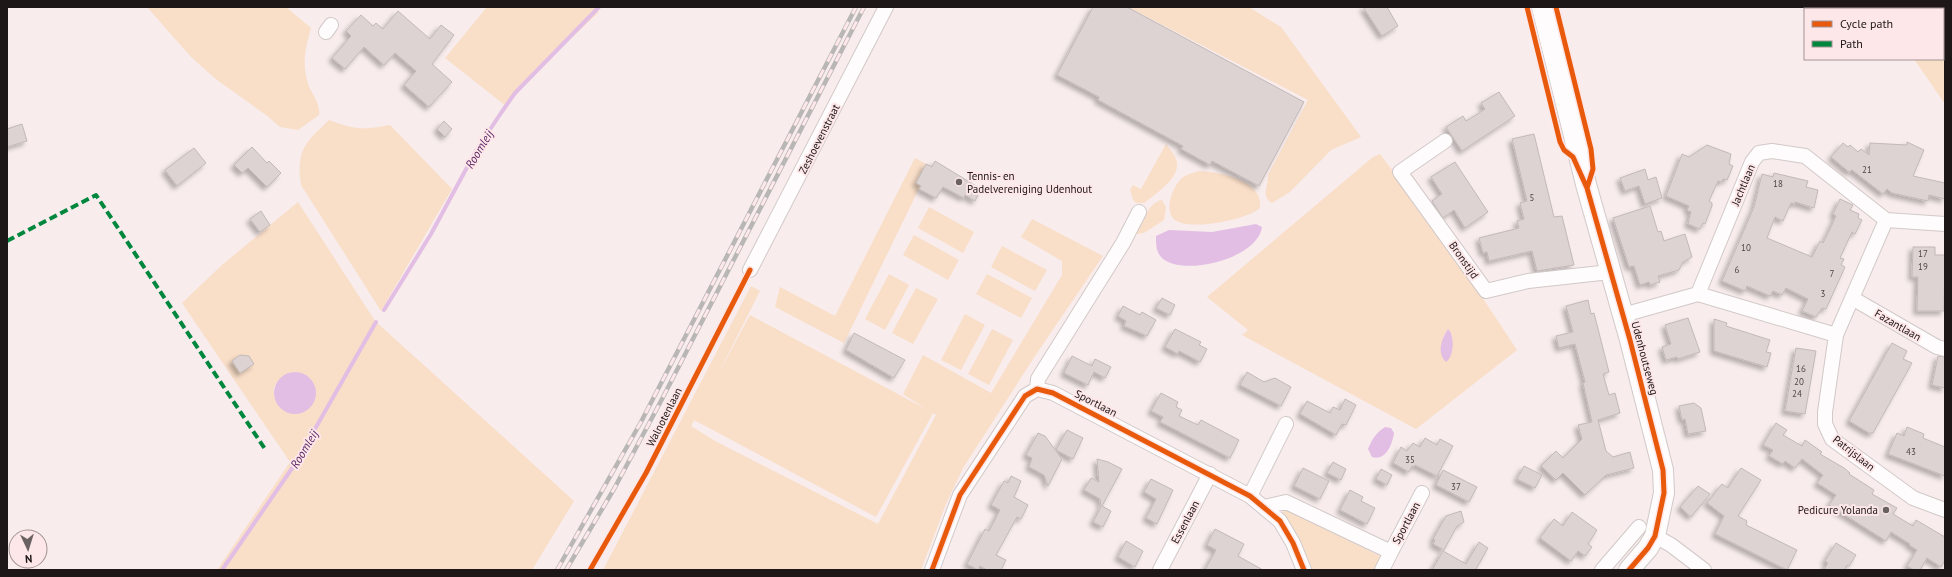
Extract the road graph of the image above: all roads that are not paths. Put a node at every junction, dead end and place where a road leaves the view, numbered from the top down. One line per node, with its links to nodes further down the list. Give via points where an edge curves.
1 (886, 7): 7 (street, Zeshoevenstraat)
2 (1542, 7): 8 (street, Udenhoutseweg)
3 (1445, 141): 8 (street, Bronstijd, via 1400,172 1486,291 1528,281)
4 (1139, 212): 14 (street, via 1038,379)
5 (1886, 220): 6 (street); 9 (street, Jachtlaan, via 1805,156 1772,151 1760,153 1752,162); 10 (street, Patrijslaan)
6 (1945, 224)
7 (750, 270)
8 (1610, 272): 11 (street, Udenhoutseweg)
9 (1698, 294): 11 (street); 12 (street)
10 (1852, 298): 12 (street, Patrijslaan); 13 (street, Fazantlaan, via 1937,347)
11 (1623, 315): 21 (street, Udenhoutseweg, via 1662,470 1664,493)
12 (1836, 335): 20 (street, Patrijslaan, via 1825,412 1825,424 1832,439 1913,498)
13 (1945, 348)
14 (1037, 389): 16 (street, Sportlaan, via 1053,393); 23 (street, via 1025,396 960,495)
15 (1286, 424): 18 (street)
16 (1210, 474): 18 (street, Sportlaan); 24 (street, Essenlaan)
17 (1422, 493): 22 (street, Sportlaan)
18 (1250, 496): 19 (street, Sportlaan)
19 (1264, 507): 22 (street, Sportlaan, via 1286,502); 25 (street, Sportlaan, via 1280,521)
20 (1945, 510)
21 (1647, 532): 27 (street); 28 (street, via 1648,548); 29 (street, via 1675,547)
22 (1391, 552): 26 (street, Sportlaan)
23 (932, 570)
24 (1160, 570)
25 (1304, 570)
26 (1382, 570)
27 (1602, 570)
28 (1629, 570)
29 (1704, 570)

